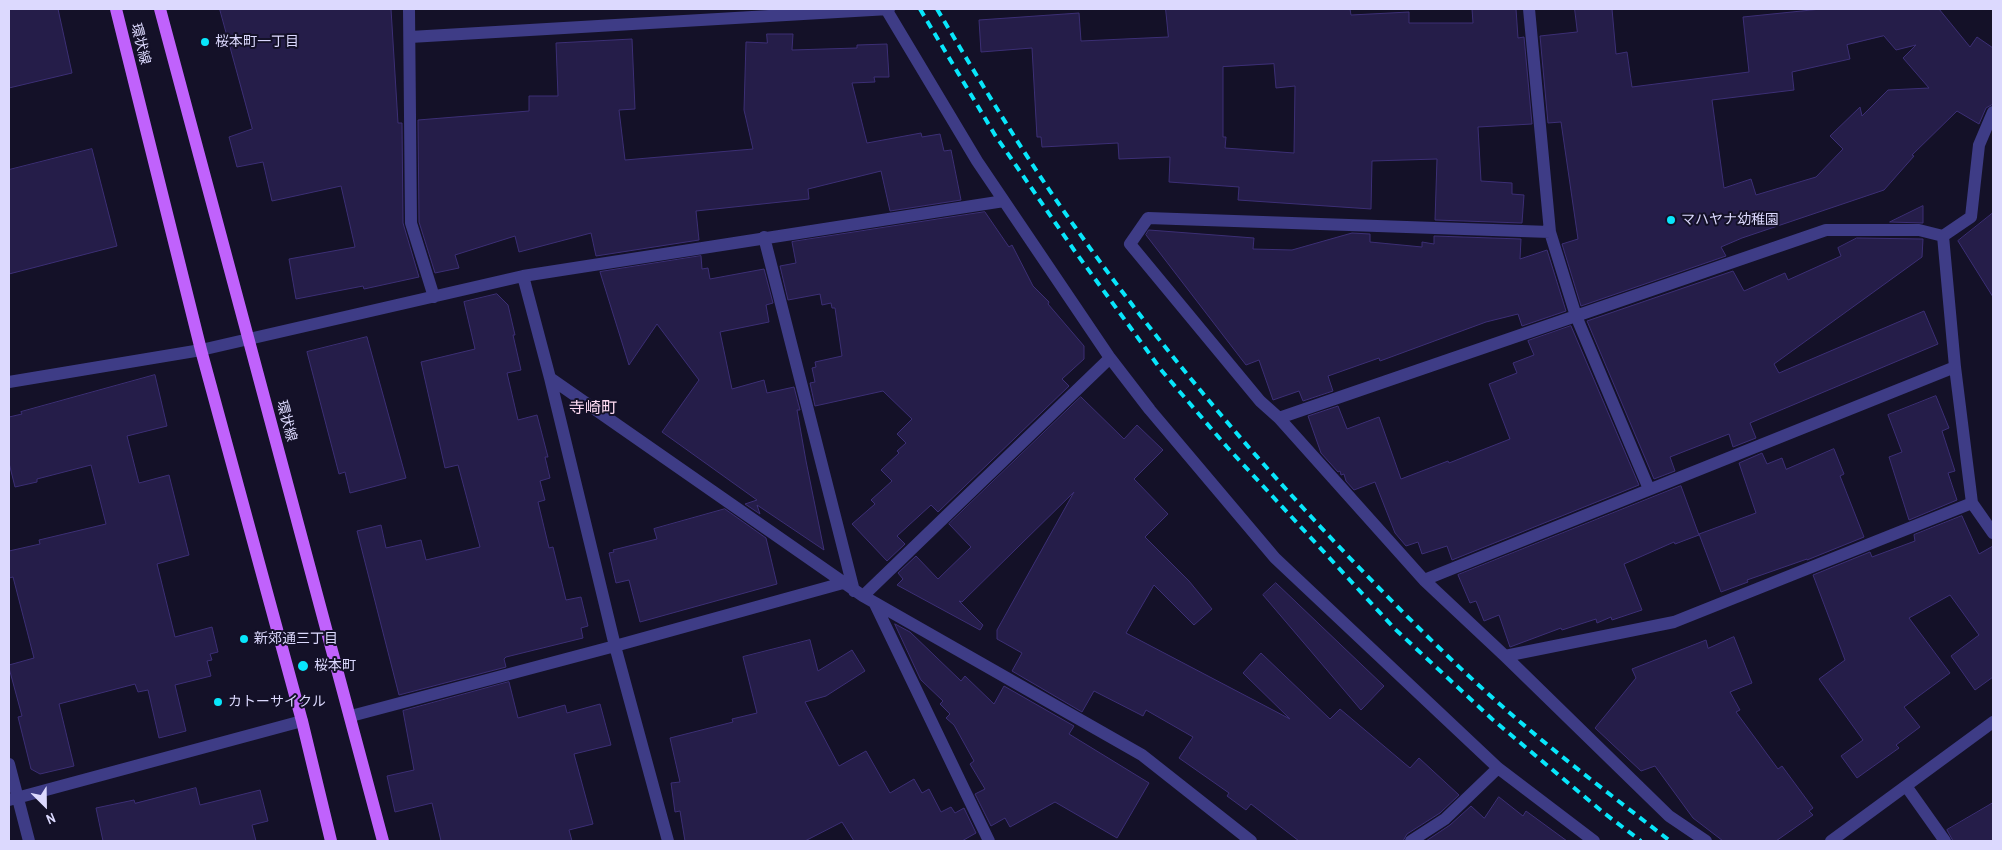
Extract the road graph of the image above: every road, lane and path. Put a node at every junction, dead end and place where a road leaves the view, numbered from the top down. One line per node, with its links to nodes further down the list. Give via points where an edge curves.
1 (116, 9): 17 (main road, 環状線)
2 (160, 9): 16 (main road, 環状線)
3 (409, 9): 7 (street)
4 (888, 9): 6 (street); 9 (street)
5 (1529, 9): 10 (street)
6 (810, 12): 7 (street)
7 (410, 37): 14 (street, via 411,223)
8 (1993, 112): 11 (street, via 1979,145 1972,217)
9 (1004, 201): 12 (street); 18 (street)
10 (1550, 232): 15 (street); 22 (street, via 1148,218 1130,244 1260,401)
11 (1943, 236): 15 (street, via 1919,230 1826,230); 19 (street)
12 (764, 237): 13 (street); 28 (street)
13 (523, 276): 14 (street); 20 (street)
14 (434, 297): 16 (street)
15 (1576, 316): 22 (street); 23 (street)
16 (248, 340): 17 (street); 32 (main road, 環状線)
17 (201, 350): 21 (street); 33 (main road, 環状線)
18 (1110, 358): 28 (street); 36 (street, via 1275,558)
19 (1955, 367): 23 (street); 24 (street)
20 (550, 378): 27 (street); 30 (street)
21 (9, 382)
22 (1279, 418): 26 (street)
23 (1649, 489): 26 (street)
24 (1972, 503): 25 (street); 31 (street, via 1674,622)
25 (1993, 534)
26 (1424, 580): 31 (street)
27 (843, 583): 28 (street); 30 (street)
28 (858, 594): 29 (street)
29 (875, 604): 43 (street); 44 (street, via 1142,755)
30 (615, 646): 32 (street); 42 (street)
31 (1506, 656): 47 (street, via 1669,816)
32 (351, 716): 41 (main road, 環状線)
33 (302, 721): 38 (street); 40 (main road, 環状線)
34 (1993, 722): 37 (street)
35 (9, 764): 38 (street)
36 (1498, 768): 45 (street, via 1445,819); 46 (street)
37 (1906, 786): 48 (street); 49 (street)
38 (13, 799): 39 (street)
39 (30, 841)
40 (330, 841)
41 (383, 841)
42 (668, 841)
43 (989, 841)
44 (1252, 841)
45 (1411, 841)
46 (1594, 841)
47 (1706, 841)
48 (1831, 841)
49 (1945, 841)

